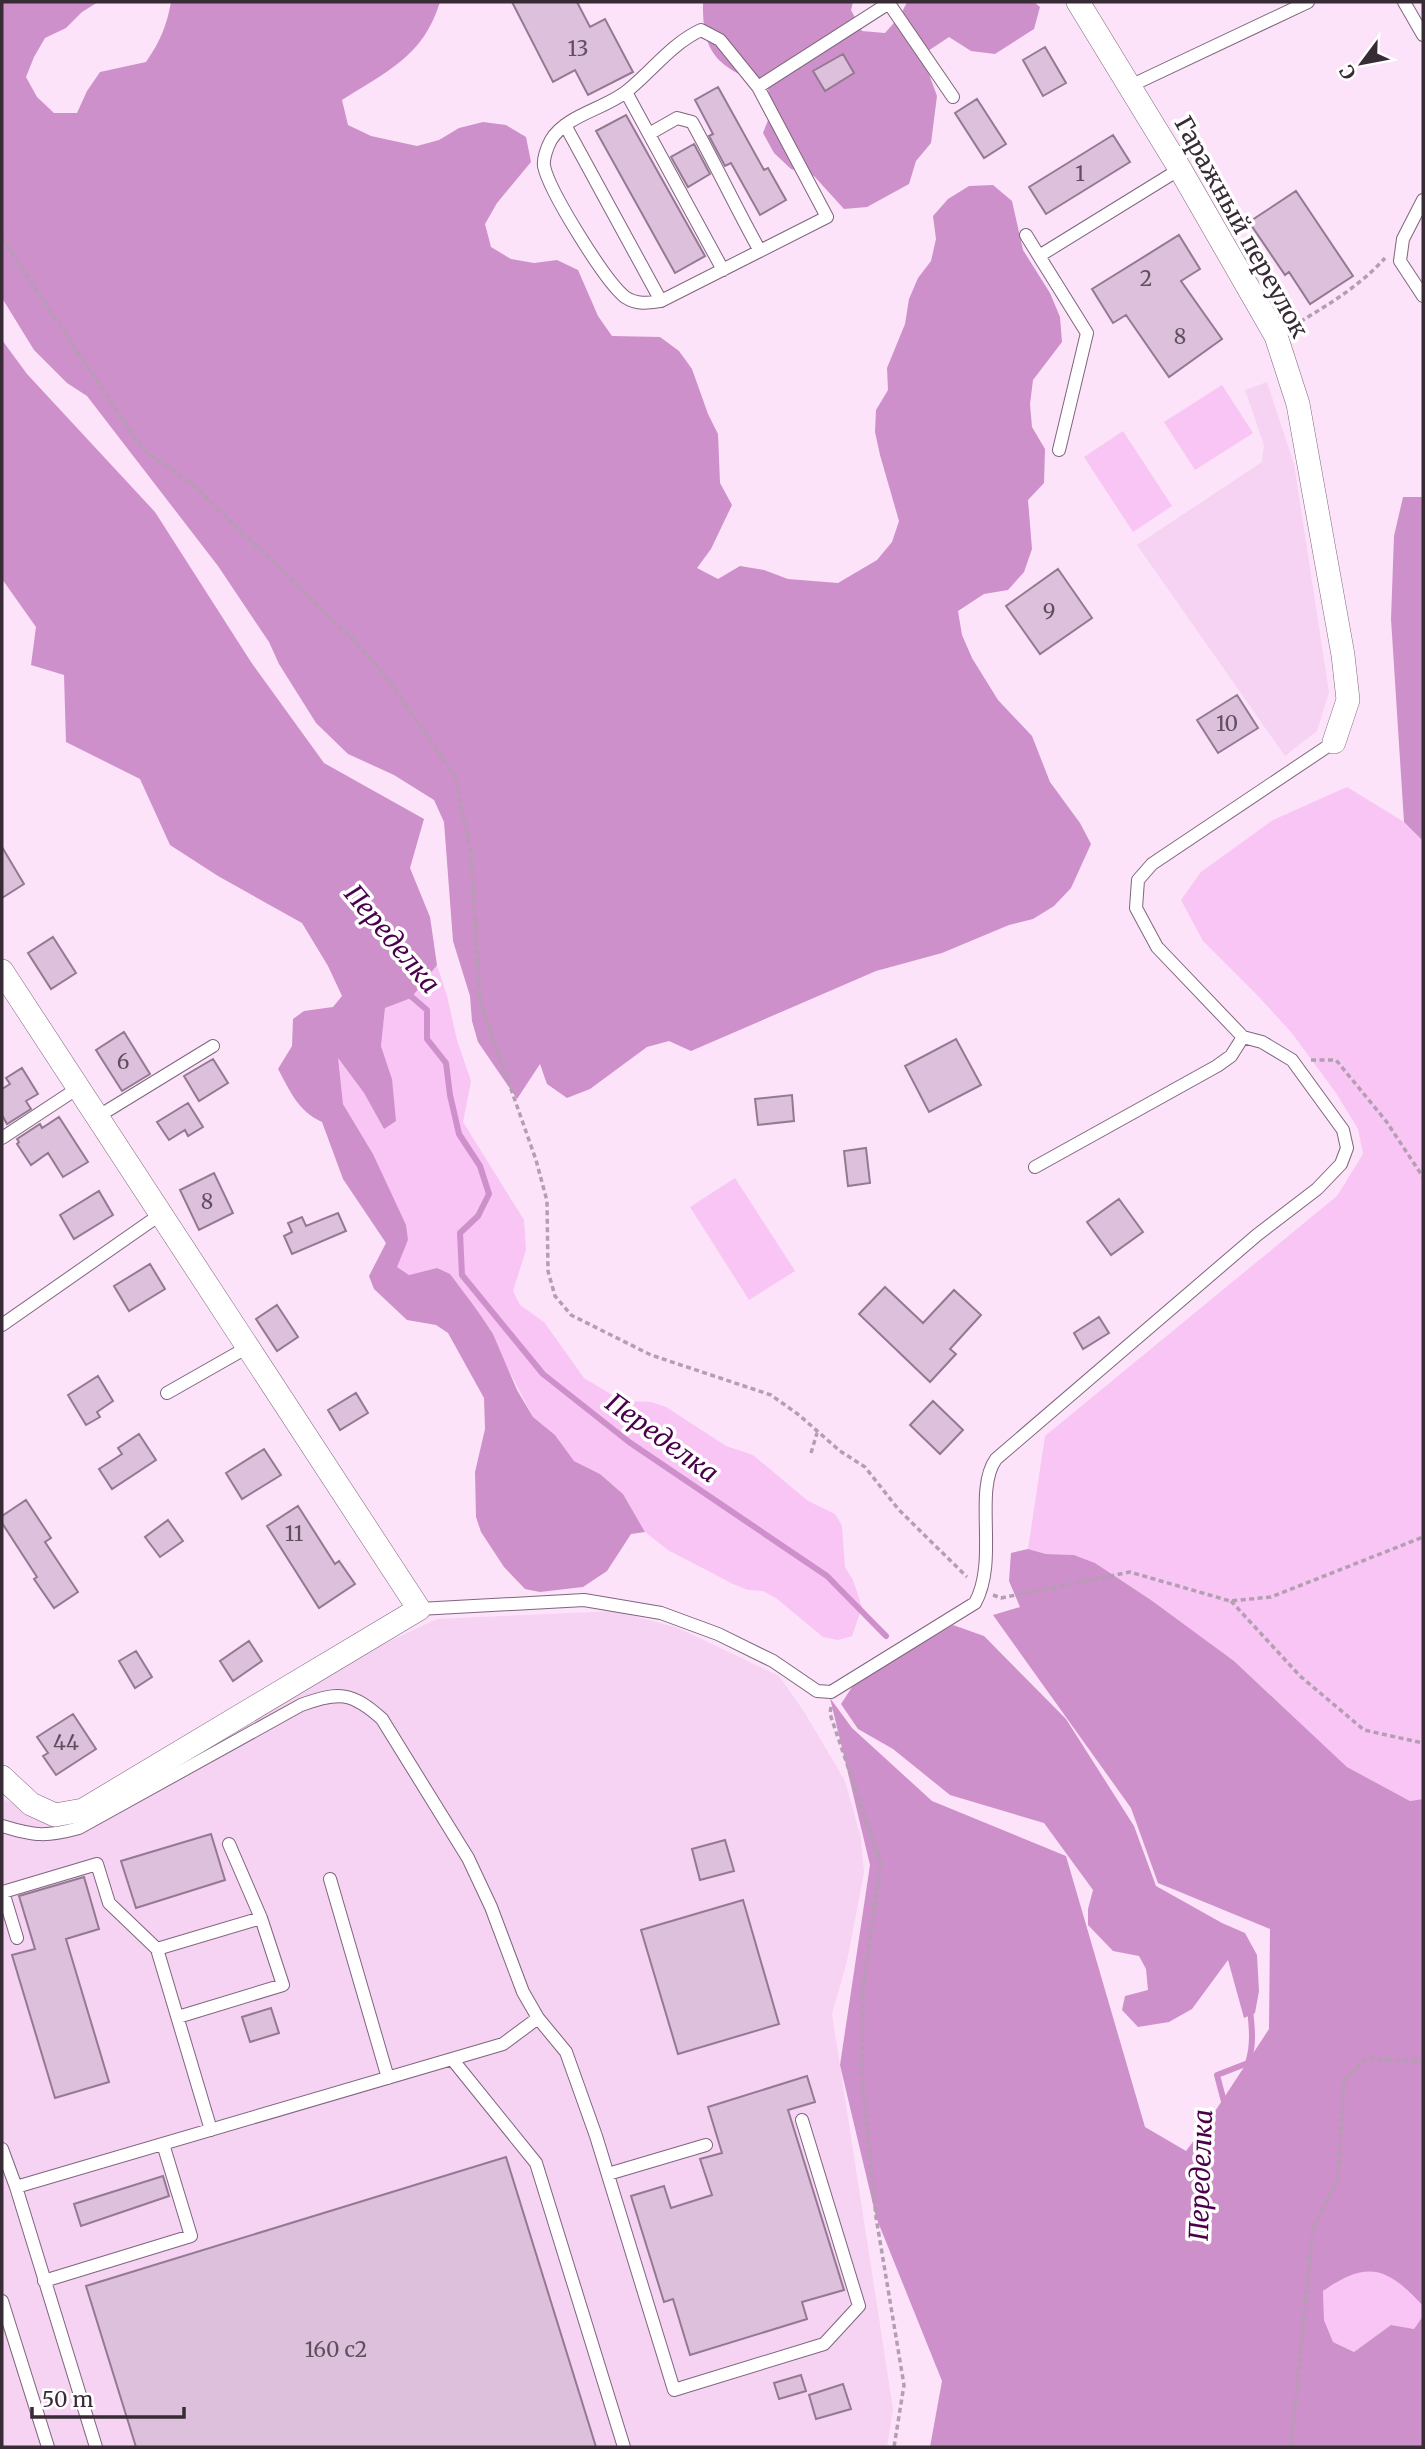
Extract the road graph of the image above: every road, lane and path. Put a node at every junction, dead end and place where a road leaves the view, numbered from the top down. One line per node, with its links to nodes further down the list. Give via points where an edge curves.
1 (889, 2): 7 (lane); 9 (lane)
2 (1078, 2): 6 (street, Гаражный переулок)
3 (1308, 2): 6 (lane)
4 (1404, 2): 5 (lane)
5 (1423, 35)
6 (1130, 86): 12 (street, Гаражный переулок)
7 (758, 88): 8 (lane, via 720,40 701,30 683,38); 17 (lane, via 827,217)
8 (626, 92): 10 (lane); 11 (lane)
9 (953, 97)
10 (565, 125): 21 (lane); 21 (lane, via 551,140 543,162 549,185 609,281 641,304)
11 (649, 134): 17 (lane, via 677,118 692,122); 19 (lane)
12 (1180, 169): 18 (lane); 22 (street, Гаражный переулок)
13 (1423, 200): 16 (lane)
14 (1026, 235): 18 (lane)
15 (2, 238): 38 (path, via 143,450 190,482 359,645 455,776 471,852 480,1001 547,1201 548,1271 555,1296 571,1315 651,1355 771,1395)
16 (1403, 239): 20 (lane, via 1400,261); 22 (path, via 1371,274)
17 (760, 251): 19 (lane)
18 (1039, 256): 23 (lane, via 1087,333)
19 (723, 270): 21 (lane)
20 (1423, 296)
21 (661, 301)
22 (1276, 336): 24 (street, Гаражный переулок, via 1297,404 1343,655 1348,700)
23 (1059, 450)
24 (1334, 742): 26 (lane, via 1152,864 1138,880 1136,908 1157,947)
25 (2, 971): 29 (street)
26 (1243, 1037): 28 (lane, via 1262,1042); 32 (lane, via 1231,1056 1217,1066)
27 (213, 1046): 30 (lane)
28 (1292, 1060): 33 (path, via 1336,1060 1386,1121); 41 (lane, via 1343,1130 1347,1147 1341,1164 996,1459 987,1476 987,1558)
29 (78, 1088): 30 (street); 31 (lane)
30 (97, 1117): 34 (street)
31 (2, 1138)
32 (1035, 1167)
33 (1423, 1177)
34 (161, 1214): 35 (lane); 36 (street)
35 (2, 1325)
36 (248, 1347): 37 (lane); 43 (street)
37 (167, 1393)
38 (817, 1433): 39 (path); 41 (path, via 865,1467 899,1510)
39 (811, 1453)
40 (1423, 1537): 42 (path, via 1271,1597)
41 (982, 1591): 42 (path, via 1001,1598 1130,1572); 44 (lane, via 975,1603)
42 (1230, 1601): 45 (path, via 1300,1676 1364,1730)
43 (419, 1609): 44 (lane, via 584,1600 661,1613 729,1639 817,1691); 46 (street, via 83,1810 55,1815 31,1804)
44 (831, 1692): 70 (path, via 830,1714 881,1864 863,1988 862,2076 876,2217 904,2385)
45 (1423, 1743)
46 (2, 1777)
47 (2, 1826): 54 (lane, via 32,1835 79,1828 301,1705 323,1697 362,1701 382,1719 468,1858)
48 (229, 1844): 50 (lane)
49 (330, 1879): 57 (lane)
50 (261, 1918): 52 (lane); 53 (lane, via 283,1986)
51 (17, 1938): 52 (lane, via 3,1892 97,1864 108,1903)
52 (157, 1949): 53 (lane)
53 (178, 2017): 59 (lane)
54 (538, 2018): 55 (lane, via 503,2043); 63 (lane, via 566,2052)
55 (452, 2059): 57 (lane); 69 (lane, via 536,2163)
56 (1423, 2062): 71 (path, via 1367,2058 1344,2081 1338,2177 1313,2228)
57 (388, 2078): 59 (lane)
58 (802, 2120): 63 (lane, via 859,2306 824,2344 674,2390)
59 (211, 2130): 60 (lane)
60 (163, 2144): 64 (lane); 65 (lane, via 191,2236)
61 (706, 2145): 63 (lane)
62 (2, 2149): 64 (lane)
63 (608, 2175)
64 (16, 2187): 65 (lane)
65 (44, 2281): 68 (lane)
66 (2, 2301): 67 (lane)
67 (48, 2447)
68 (96, 2447)
69 (624, 2447)
70 (894, 2447)
71 (1291, 2447)

